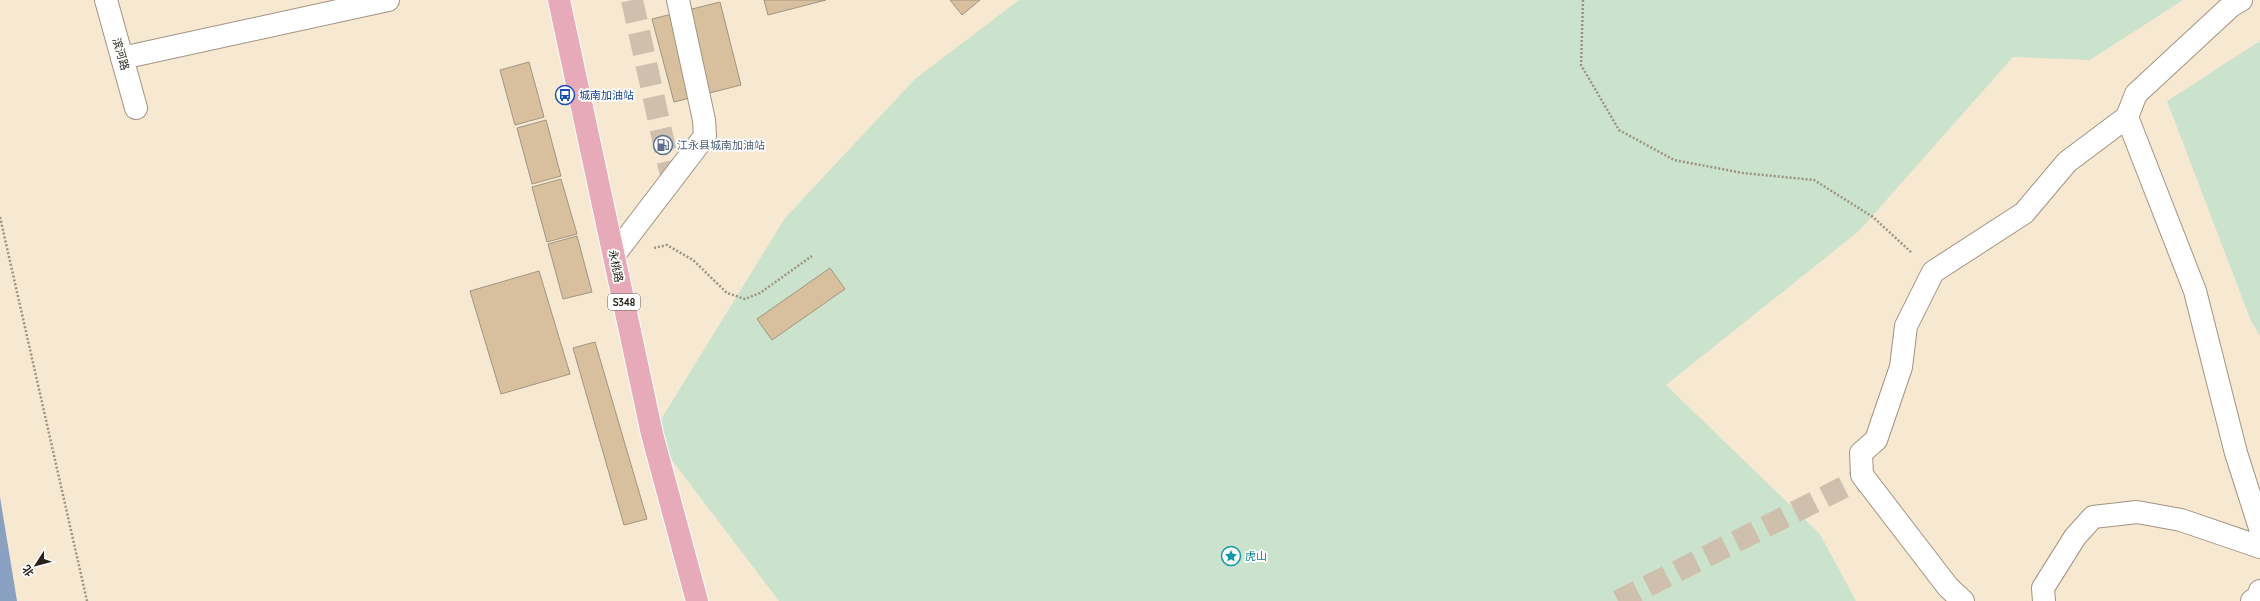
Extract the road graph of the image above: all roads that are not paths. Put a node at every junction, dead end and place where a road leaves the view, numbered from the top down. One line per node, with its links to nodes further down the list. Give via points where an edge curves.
1 (106, 0): 6 (street, 滨河路)
2 (388, 0): 6 (street)
3 (559, 0): 9 (main road, 永桃路 / S348)
4 (678, 0): 9 (street, via 704,120 705,136)
5 (2241, 0): 8 (street, via 2231,6 2136,94)
6 (122, 58): 7 (street, 滨河路)
7 (136, 108)
8 (2126, 117): 10 (street, via 2195,291 2236,453); 14 (street, via 2067,162 2024,213 1933,272 1906,326 1902,366 1876,440 1861,453 1862,474 1948,587)
9 (614, 255): 13 (main road, 永桃路 / S348, via 652,434)
10 (2260, 528)
11 (2260, 547): 15 (street, via 2180,520 2137,512 2093,518 2075,537 2043,588)
12 (2260, 591): 16 (street, via 2259,596)
13 (697, 601)
14 (1964, 601)
15 (2044, 601)
16 (2252, 601)

